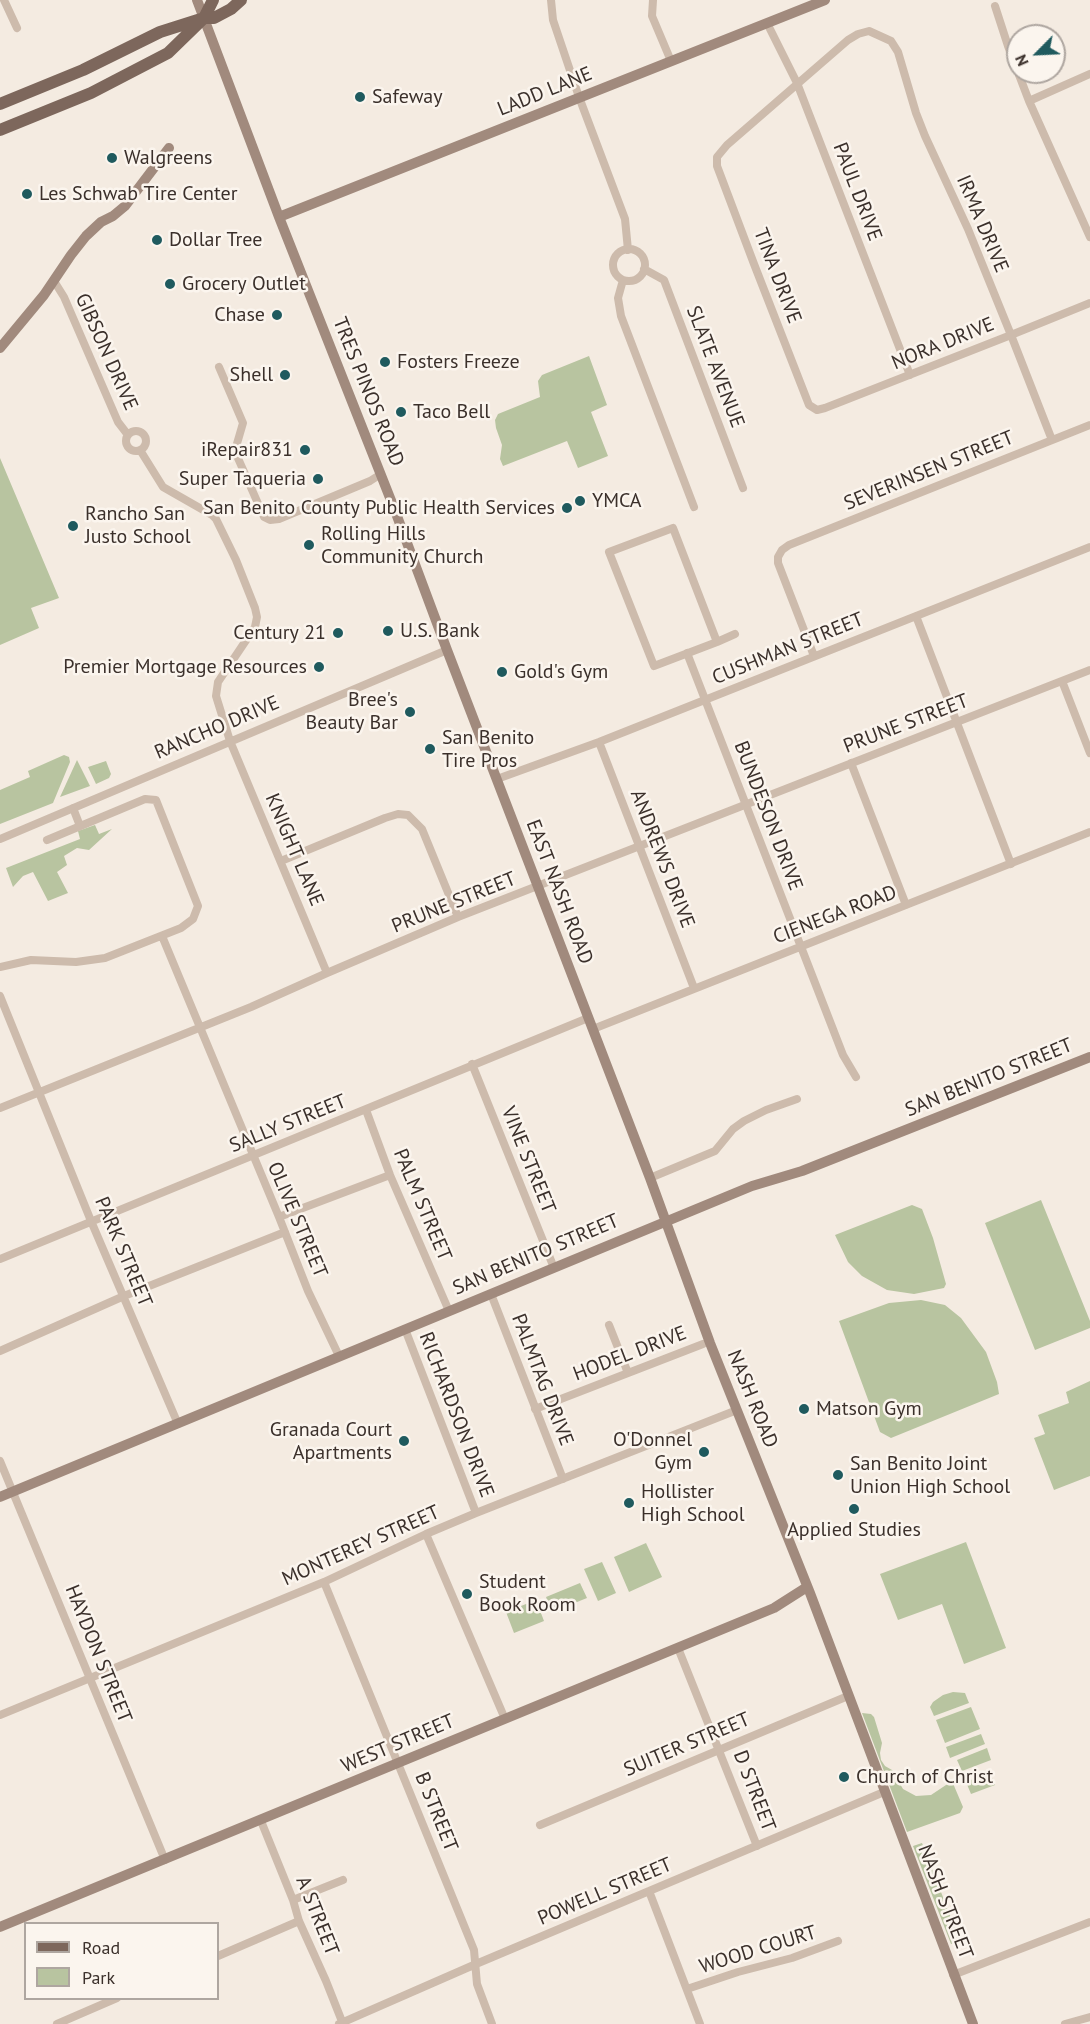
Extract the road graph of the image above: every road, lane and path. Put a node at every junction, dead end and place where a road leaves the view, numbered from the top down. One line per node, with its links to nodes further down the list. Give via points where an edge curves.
1 (4, 0): 11 (street)
2 (197, 0): 9 (street, TRES PINOS ROAD)
3 (213, 0): 9 (main road)
4 (241, 0): 9 (main road, via 214,18)
5 (551, 0): 15 (street, via 553,20)
6 (652, 0): 12 (street, via 652,16)
7 (825, 0): 10 (street, LADD LANE)
8 (995, 6): 16 (street)
9 (204, 18): 17 (main road, via 160,32 83,70); 18 (main road, via 168,53 91,93); 20 (street, TRES PINOS ROAD)
10 (767, 23): 12 (street, LADD LANE); 14 (street, PAUL DRIVE)
11 (17, 28)
12 (671, 61): 15 (street, LADD LANE)
13 (1090, 74): 16 (street)
14 (797, 83): 27 (street, IRMA DRIVE, via 848,40 864,32 891,41 897,49 919,121); 30 (street, PAUL DRIVE); 31 (street, TINA DRIVE, via 716,159)
15 (579, 98): 20 (street, LADD LANE); 22 (street, via 625,219)
16 (1029, 100): 21 (street)
17 (0, 104)
18 (0, 130)
19 (169, 148): 25 (street, via 125,206 86,236)
20 (279, 217): 36 (street, TRES PINOS ROAD)
21 (1090, 237)
22 (628, 250): 23 (street, via 641,255); 24 (street, via 619,254 614,263 616,273)
23 (644, 269): 24 (street, via 639,278); 37 (street, SLATE AVENUE, via 664,280)
24 (624, 280): 38 (street, via 618,298 621,316)
25 (54, 281): 28 (street); 33 (street, GIBSON DRIVE, via 118,422)
26 (1090, 303): 27 (street, NORA DRIVE)
27 (1011, 335): 30 (street, NORA DRIVE); 34 (street, IRMA DRIVE)
28 (0, 348)
29 (219, 367): 36 (street, via 243,423 237,456 264,517 279,519)
30 (910, 375): 31 (street, NORA DRIVE, via 821,409)
31 (809, 405)
32 (1090, 425): 34 (street, SEVERINSEN STREET)
33 (128, 435): 35 (street, via 128,446); 35 (street, via 136,431 144,434 146,442)
34 (1052, 440): 45 (street, SEVERINSEN STREET, via 782,550 778,563)
35 (140, 450): 50 (street, via 163,487 216,519 255,608 255,627 216,688)
36 (381, 474): 43 (street, TRES PINOS ROAD)
37 (743, 488)
38 (694, 507)
39 (1090, 547): 40 (street, CUSHMAN STREET)
40 (916, 616): 45 (street, CUSHMAN STREET); 49 (street)
41 (735, 634): 42 (street)
42 (717, 642): 44 (street); 44 (street, via 673,528 609,552 654,666)
43 (447, 650): 50 (street, RANCHO DRIVE); 54 (street, TRES PINOS ROAD)
44 (687, 653): 48 (street, BUNDESON DRIVE)
45 (814, 656): 48 (street, CUSHMAN STREET)
46 (1090, 670): 47 (street, PRUNE STREET)
47 (1062, 681): 49 (street, PRUNE STREET); 52 (street)
48 (705, 699): 51 (street, CUSHMAN STREET); 55 (street, BUNDESON DRIVE)
49 (956, 723): 53 (street, PRUNE STREET); 63 (street)
50 (230, 741): 56 (street, RANCHO DRIVE); 62 (street, KNIGHT LANE)
51 (599, 742): 54 (street, CUSHMAN STREET); 61 (street, ANDREWS DRIVE)
52 (1090, 753)
53 (851, 763): 55 (street, PRUNE STREET); 65 (street)
54 (497, 779): 64 (street, EAST NASH ROAD)
55 (746, 804): 61 (street, PRUNE STREET); 68 (street, BUNDESON DRIVE)
56 (73, 808): 57 (street); 59 (street, RANCHO DRIVE)
57 (80, 826): 60 (street); 67 (street, via 145,800 156,800 198,906 193,919)
58 (1090, 832): 63 (street, CIENEGA ROAD)
59 (0, 838)
60 (47, 840)
61 (639, 847): 64 (street, PRUNE STREET); 71 (street, ANDREWS DRIVE)
62 (281, 861): 66 (street, via 384,818 408,815 422,828); 70 (street, KNIGHT LANE)
63 (1011, 864): 65 (street, CIENEGA ROAD)
64 (538, 887): 66 (street, PRUNE STREET); 73 (street, EAST NASH ROAD)
65 (906, 905): 68 (street, CIENEGA ROAD)
66 (458, 917): 70 (street, PRUNE STREET)
67 (162, 936): 69 (street, via 93,961 31,960); 74 (street, OLIVE STREET)
68 (801, 946): 71 (street, CIENEGA ROAD); 78 (street, BUNDESON DRIVE, via 843,1055)
69 (0, 967)
70 (327, 973): 74 (street, PRUNE STREET)
71 (694, 988): 75 (street, CIENEGA ROAD)
72 (0, 996): 79 (street, PARK STREET)
73 (588, 1018): 75 (street, NASH ROAD); 77 (street, SALLY STREET)
74 (201, 1028): 79 (street, PRUNE STREET); 83 (street, OLIVE STREET)
75 (593, 1029): 85 (street, NASH ROAD)
76 (1090, 1057): 88 (street, SAN BENITO STREET, via 802,1172 752,1186)
77 (472, 1065): 82 (street, SALLY STREET); 91 (street, VINE STREET)
78 (856, 1077)
79 (39, 1092): 81 (street, PRUNE STREET); 87 (street, PARK STREET)
80 (797, 1099): 85 (street, via 744,1121 715,1151)
81 (0, 1108)
82 (366, 1110): 83 (street, SALLY STREET); 84 (street, PALM STREET)
83 (252, 1156): 86 (street, OLIVE STREET); 87 (street, SALLY STREET)
84 (390, 1176): 86 (street); 94 (street, PALM STREET)
85 (650, 1178): 88 (street, NASH ROAD)
86 (279, 1217): 89 (street, OLIVE STREET)
87 (91, 1221): 90 (street, SALLY STREET); 93 (street, PARK STREET)
88 (665, 1221): 91 (street, SAN BENITO STREET); 102 (street, NASH ROAD)
89 (285, 1233): 93 (street); 99 (street, OLIVE STREET)
90 (0, 1259)
91 (554, 1268): 92 (street, SAN BENITO STREET)
92 (491, 1294): 94 (street, SAN BENITO STREET); 101 (street, PALMTAG DRIVE)
93 (124, 1296): 98 (street); 103 (street, PARK STREET)
94 (449, 1311): 96 (street, SAN BENITO STREET)
95 (609, 1325): 100 (street)
96 (405, 1329): 99 (street, SAN BENITO STREET); 108 (street, RICHARDSON DRIVE)
97 (704, 1344): 100 (street, HODEL DRIVE)
98 (0, 1351)
99 (339, 1356): 103 (street, SAN BENITO STREET)
100 (628, 1373): 101 (street, HODEL DRIVE)
101 (535, 1409): 105 (street, PALMTAG DRIVE)
102 (737, 1410): 105 (street, MONTEREY STREET); 111 (street, NASH ROAD)
103 (178, 1424): 106 (street, SAN BENITO STREET)
104 (0, 1461): 106 (street, HAYDON STREET)
105 (563, 1479): 108 (street, MONTEREY STREET)
106 (13, 1492): 107 (street, SAN BENITO STREET); 113 (street, HAYDON STREET)
107 (0, 1497)
108 (476, 1513): 109 (street, MONTEREY STREET)
109 (426, 1534): 110 (street, MONTEREY STREET); 116 (street)
110 (324, 1582): 113 (street, MONTEREY STREET); 118 (street, B STREET)
111 (807, 1587): 112 (street, WEST STREET, via 774,1608); 114 (street, NASH ROAD)
112 (678, 1648): 116 (street, WEST STREET); 117 (street, D STREET)
113 (90, 1679): 115 (street, MONTEREY STREET); 123 (street, HAYDON STREET)
114 (848, 1696): 117 (street, SUITER STREET); 119 (street, NASH ROAD)
115 (0, 1715)
116 (505, 1719): 118 (street, WEST STREET)
117 (720, 1749): 121 (street, SUITER STREET); 122 (street, D STREET)
118 (399, 1763): 120 (street, WEST STREET); 132 (street, B STREET, via 474,1950)
119 (884, 1792): 122 (street, POWELL STREET); 133 (street, NASH STREET)
120 (261, 1821): 123 (street, WEST STREET); 126 (street, A STREET)
121 (540, 1825)
122 (757, 1846): 125 (street, POWELL STREET)
123 (165, 1860): 129 (street, WEST STREET)
124 (343, 1880): 126 (street)
125 (649, 1891): 132 (street, POWELL STREET); 134 (street)
126 (293, 1900): 127 (street, A STREET)
127 (299, 1921): 131 (street); 138 (street, A STREET)
128 (1090, 1922): 133 (street)
129 (0, 1927)
130 (838, 1941): 134 (street, WOOD COURT)
131 (219, 1956)
132 (476, 1964): 138 (street, POWELL STREET); 139 (street, B STREET, via 477,1984)
133 (953, 1975): 141 (street, NASH STREET)
134 (687, 1989): 140 (street)
135 (112, 2000): 137 (street)
136 (1090, 2017): 142 (street)
137 (57, 2024)
138 (341, 2024)
139 (492, 2024)
140 (700, 2024)
141 (973, 2024)
142 (1065, 2024)

